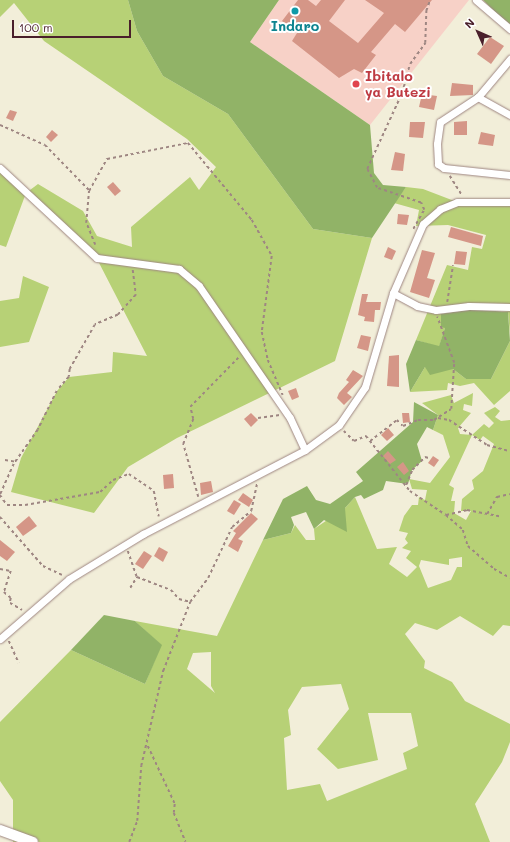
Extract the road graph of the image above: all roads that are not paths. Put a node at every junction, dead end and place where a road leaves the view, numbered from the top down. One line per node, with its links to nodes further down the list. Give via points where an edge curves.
1 (476, 0): 2 (street)
2 (510, 29)
3 (510, 59): 4 (street)
4 (478, 97): 5 (street); 7 (street, via 440,122 438,164 444,168)
5 (510, 115)
6 (0, 168): 11 (street, via 96,257 179,270 199,286 288,415)
7 (510, 175)
8 (510, 202): 9 (street, via 466,202 440,209 418,234)
9 (393, 293): 10 (street, via 411,304 436,310 469,306); 11 (street, via 365,387 339,425)
10 (510, 307)
11 (305, 450): 12 (street, via 124,544 69,579 26,612)
12 (3, 636)
13 (0, 830): 14 (street)
14 (33, 842)

